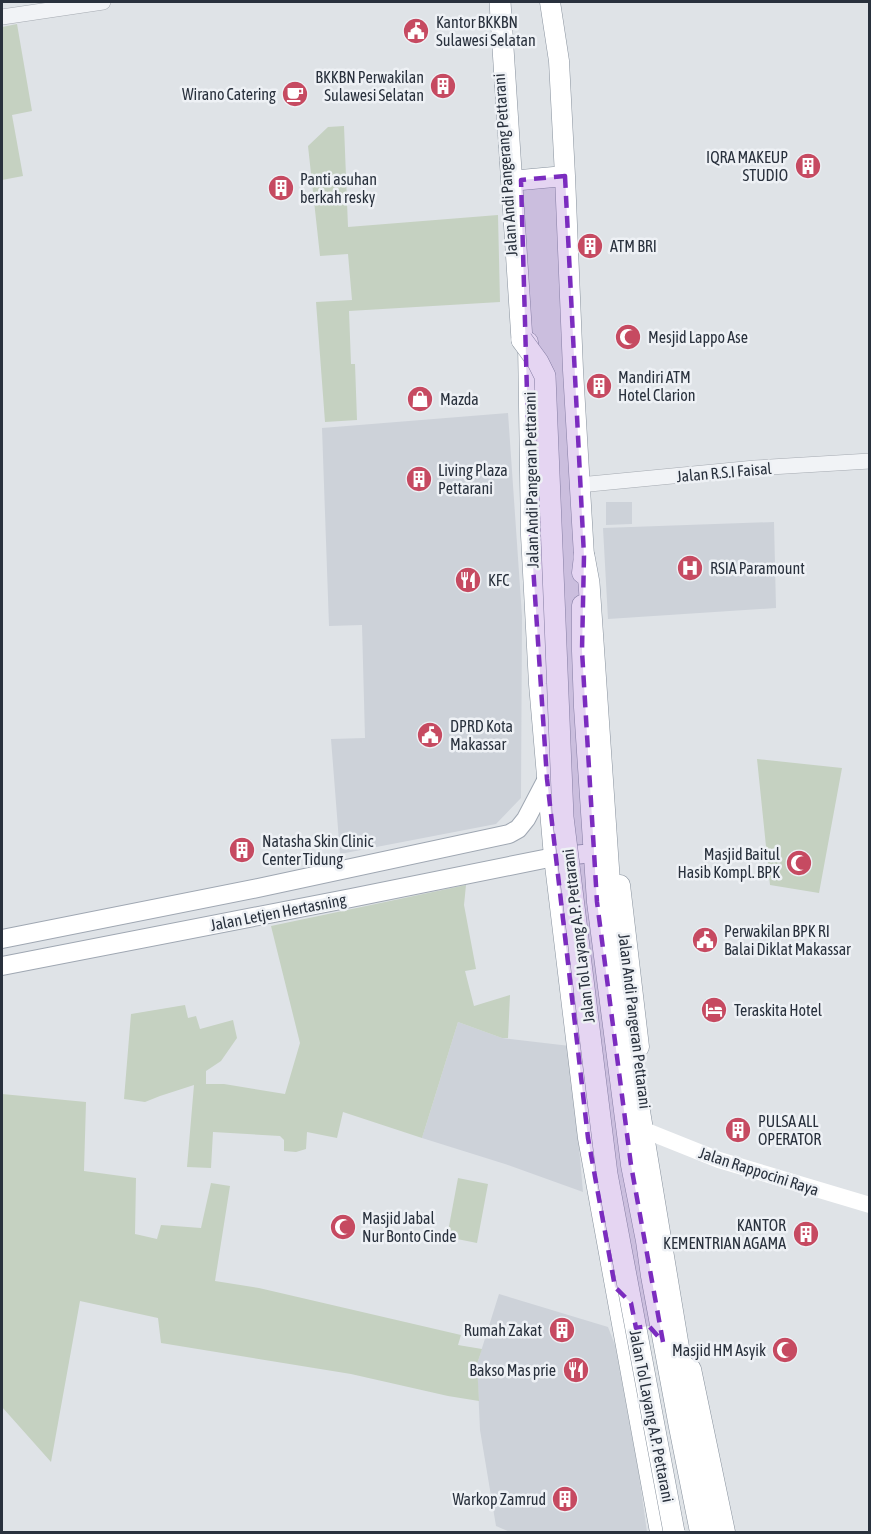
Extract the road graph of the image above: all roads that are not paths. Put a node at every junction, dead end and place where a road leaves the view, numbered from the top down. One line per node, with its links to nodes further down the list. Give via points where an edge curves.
1 (103, 2): 6 (street)
2 (494, 2): 9 (main road, Jalan Andi Pangerang Pettarani)
3 (500, 2): 9 (highway)
4 (509, 2): 8 (highway, Jalan Andi Pangerang Pettarani)
5 (550, 2): 7 (highway, Jalan Andi Pangeran Pettarani, via 559,61)
6 (2, 17)
7 (565, 176): 8 (highway); 11 (highway, Jalan Andi Pangeran Pettarani)
8 (521, 180): 9 (highway, Jalan Andi Pangeran Pettarani)
9 (522, 340): 13 (highway, Jalan Andi Pangeran Pettarani); 25 (highway, Jalan Tol Layang A.P. Pettarani, bridge, via 545,376 564,817 607,1174)
10 (870, 461): 11 (street, Jalan R.S.I Faisal, via 755,468)
11 (580, 494): 12 (highway, Jalan Andi Pangeran Pettarani); 18 (highway, Jalan Andi Pangeran Pettarani, via 594,587 623,925)
12 (584, 556): 14 (highway, Jalan Andi Pangeran Pettarani, via 582,651); 27 (highway, via 615,963)
13 (546, 779): 15 (highway, Jalan Andi Pangeran Pettarani); 16 (main road, Jalan Letjen Hertasning, via 526,819 508,834)
14 (593, 853): 15 (main road, Jalan Letjen Hertasning); 20 (highway, Jalan Andi Pangeran Pettarani, via 631,1165)
15 (554, 857): 17 (main road, Jalan Letjen Hertasning); 21 (highway, Jalan Andi Pangeran Pettarani, via 588,1138)
16 (2, 939)
17 (2, 966)
18 (649, 1132): 19 (main road, Jalan Rappocini Raya, via 719,1160); 28 (highway, Jalan Andi Pangeran Pettarani)
19 (870, 1205)
20 (651, 1276): 21 (highway, via 645,1296 635,1300 627,1299); 22 (highway, Jalan Andi Pangeran Pettarani)
21 (615, 1287): 23 (highway, Jalan Andi Pangeran Pettarani)
22 (663, 1342): 23 (highway, via 654,1329 642,1326 630,1334); 26 (highway, Jalan Andi Pangeran Pettarani)
23 (626, 1348): 24 (highway, Jalan Andi Pangeran Pettarani)
24 (660, 1533)
25 (674, 1533)
26 (700, 1533)
27 (710, 1533)
28 (725, 1533)

